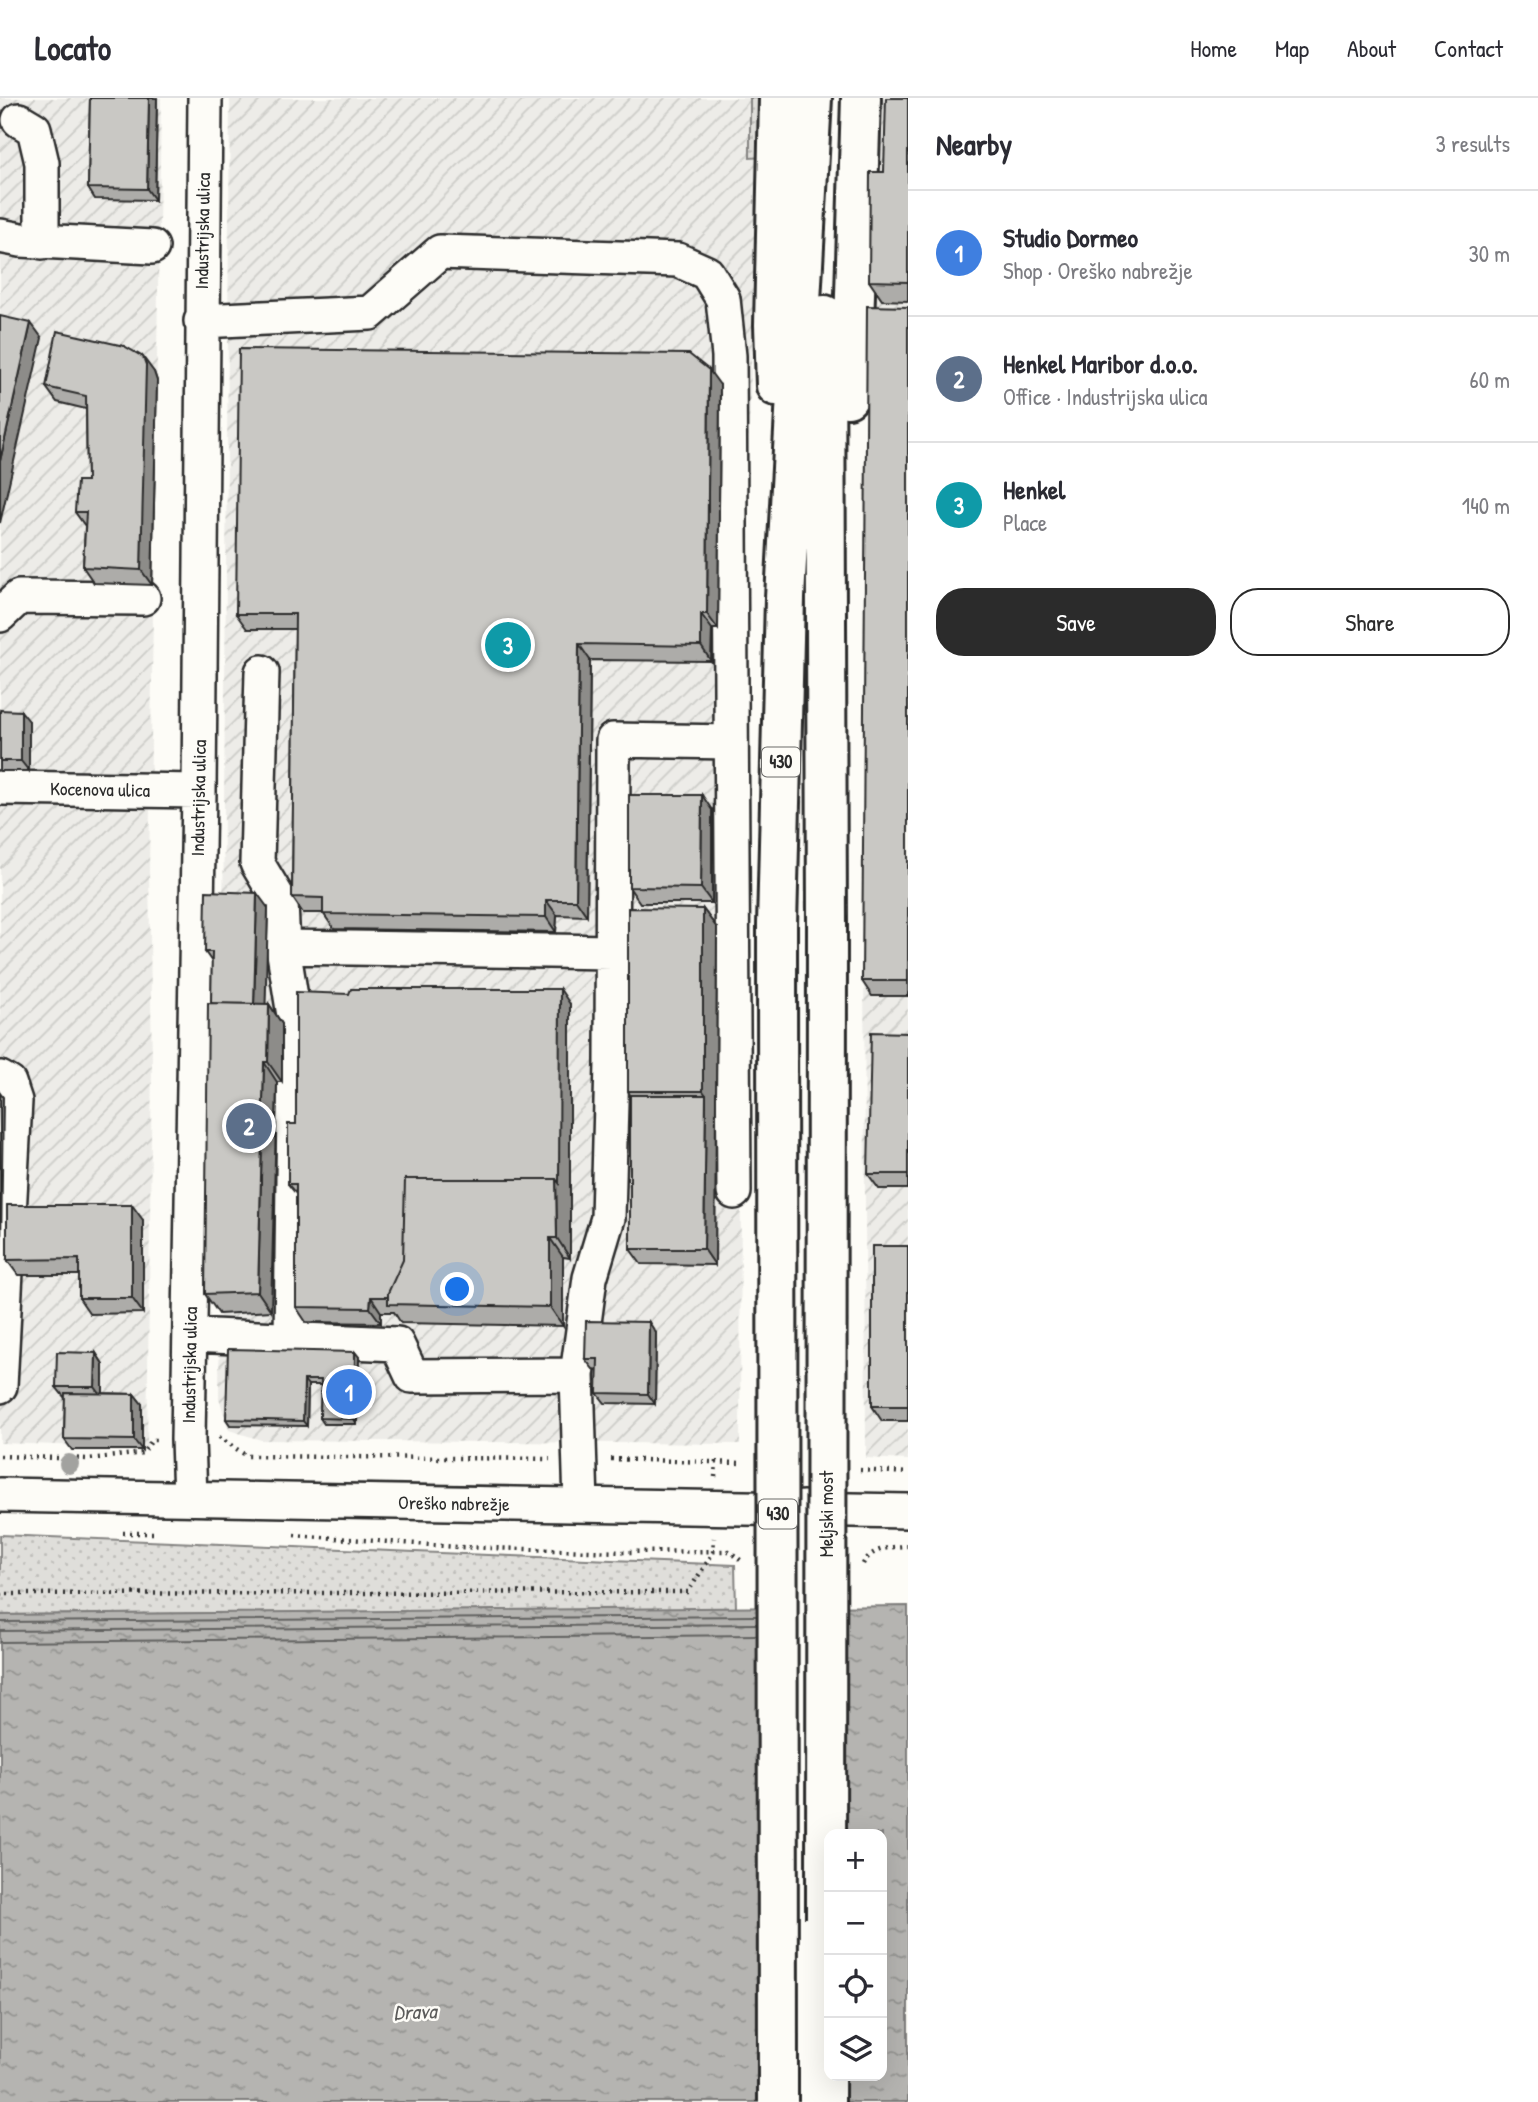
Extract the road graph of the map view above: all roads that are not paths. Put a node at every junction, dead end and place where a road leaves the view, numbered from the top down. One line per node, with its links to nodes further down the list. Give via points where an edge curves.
1 (205, 98): 10 (street, Industrijska ulica)
2 (779, 98): 12 (highway, via 774,326)
3 (812, 98): 12 (highway, 430)
4 (832, 98): 13 (highway, 430, via 825,198)
5 (861, 98): 13 (highway, via 855,327)
6 (12, 110): 8 (street, via 34,129 41,163)
7 (0, 236): 8 (street)
8 (42, 242): 9 (street)
9 (152, 247)
10 (201, 321): 16 (street, via 370,313 440,252 678,260 707,273 723,299 729,356); 18 (street, Industrijska ulica)
11 (143, 598): 14 (street, via 19,597)
12 (785, 598): 32 (highway, 430, bridge, via 777,926)
13 (829, 599): 34 (highway, Meljski most / 430, bridge)
14 (0, 615)
15 (262, 672): 19 (street, via 257,863 281,903)
16 (731, 742): 20 (street, via 613,740); 22 (street)
17 (0, 788): 18 (street, Kocenova ulica)
18 (199, 791): 23 (street, Industrijska ulica)
19 (283, 947): 20 (street); 24 (street, via 295,1022)
20 (612, 952): 25 (street, via 608,1218 590,1278)
21 (0, 1077): 26 (street, via 9,1083 15,1101)
22 (734, 1192)
23 (190, 1335): 24 (street); 28 (street, Industrijska ulica)
24 (291, 1338): 25 (street, via 397,1344 412,1376)
25 (577, 1375): 29 (street)
26 (0, 1386)
27 (0, 1494): 28 (street, Oreško nabrežje)
28 (190, 1498): 29 (street, Oreško nabrežje)
29 (581, 1505): 30 (street, Oreško nabrežje)
30 (803, 1508): 31 (street, Oreško nabrežje); 33 (street, Meljski most)
31 (908, 1511)
32 (778, 2102)
33 (805, 2102)
34 (825, 2102)

